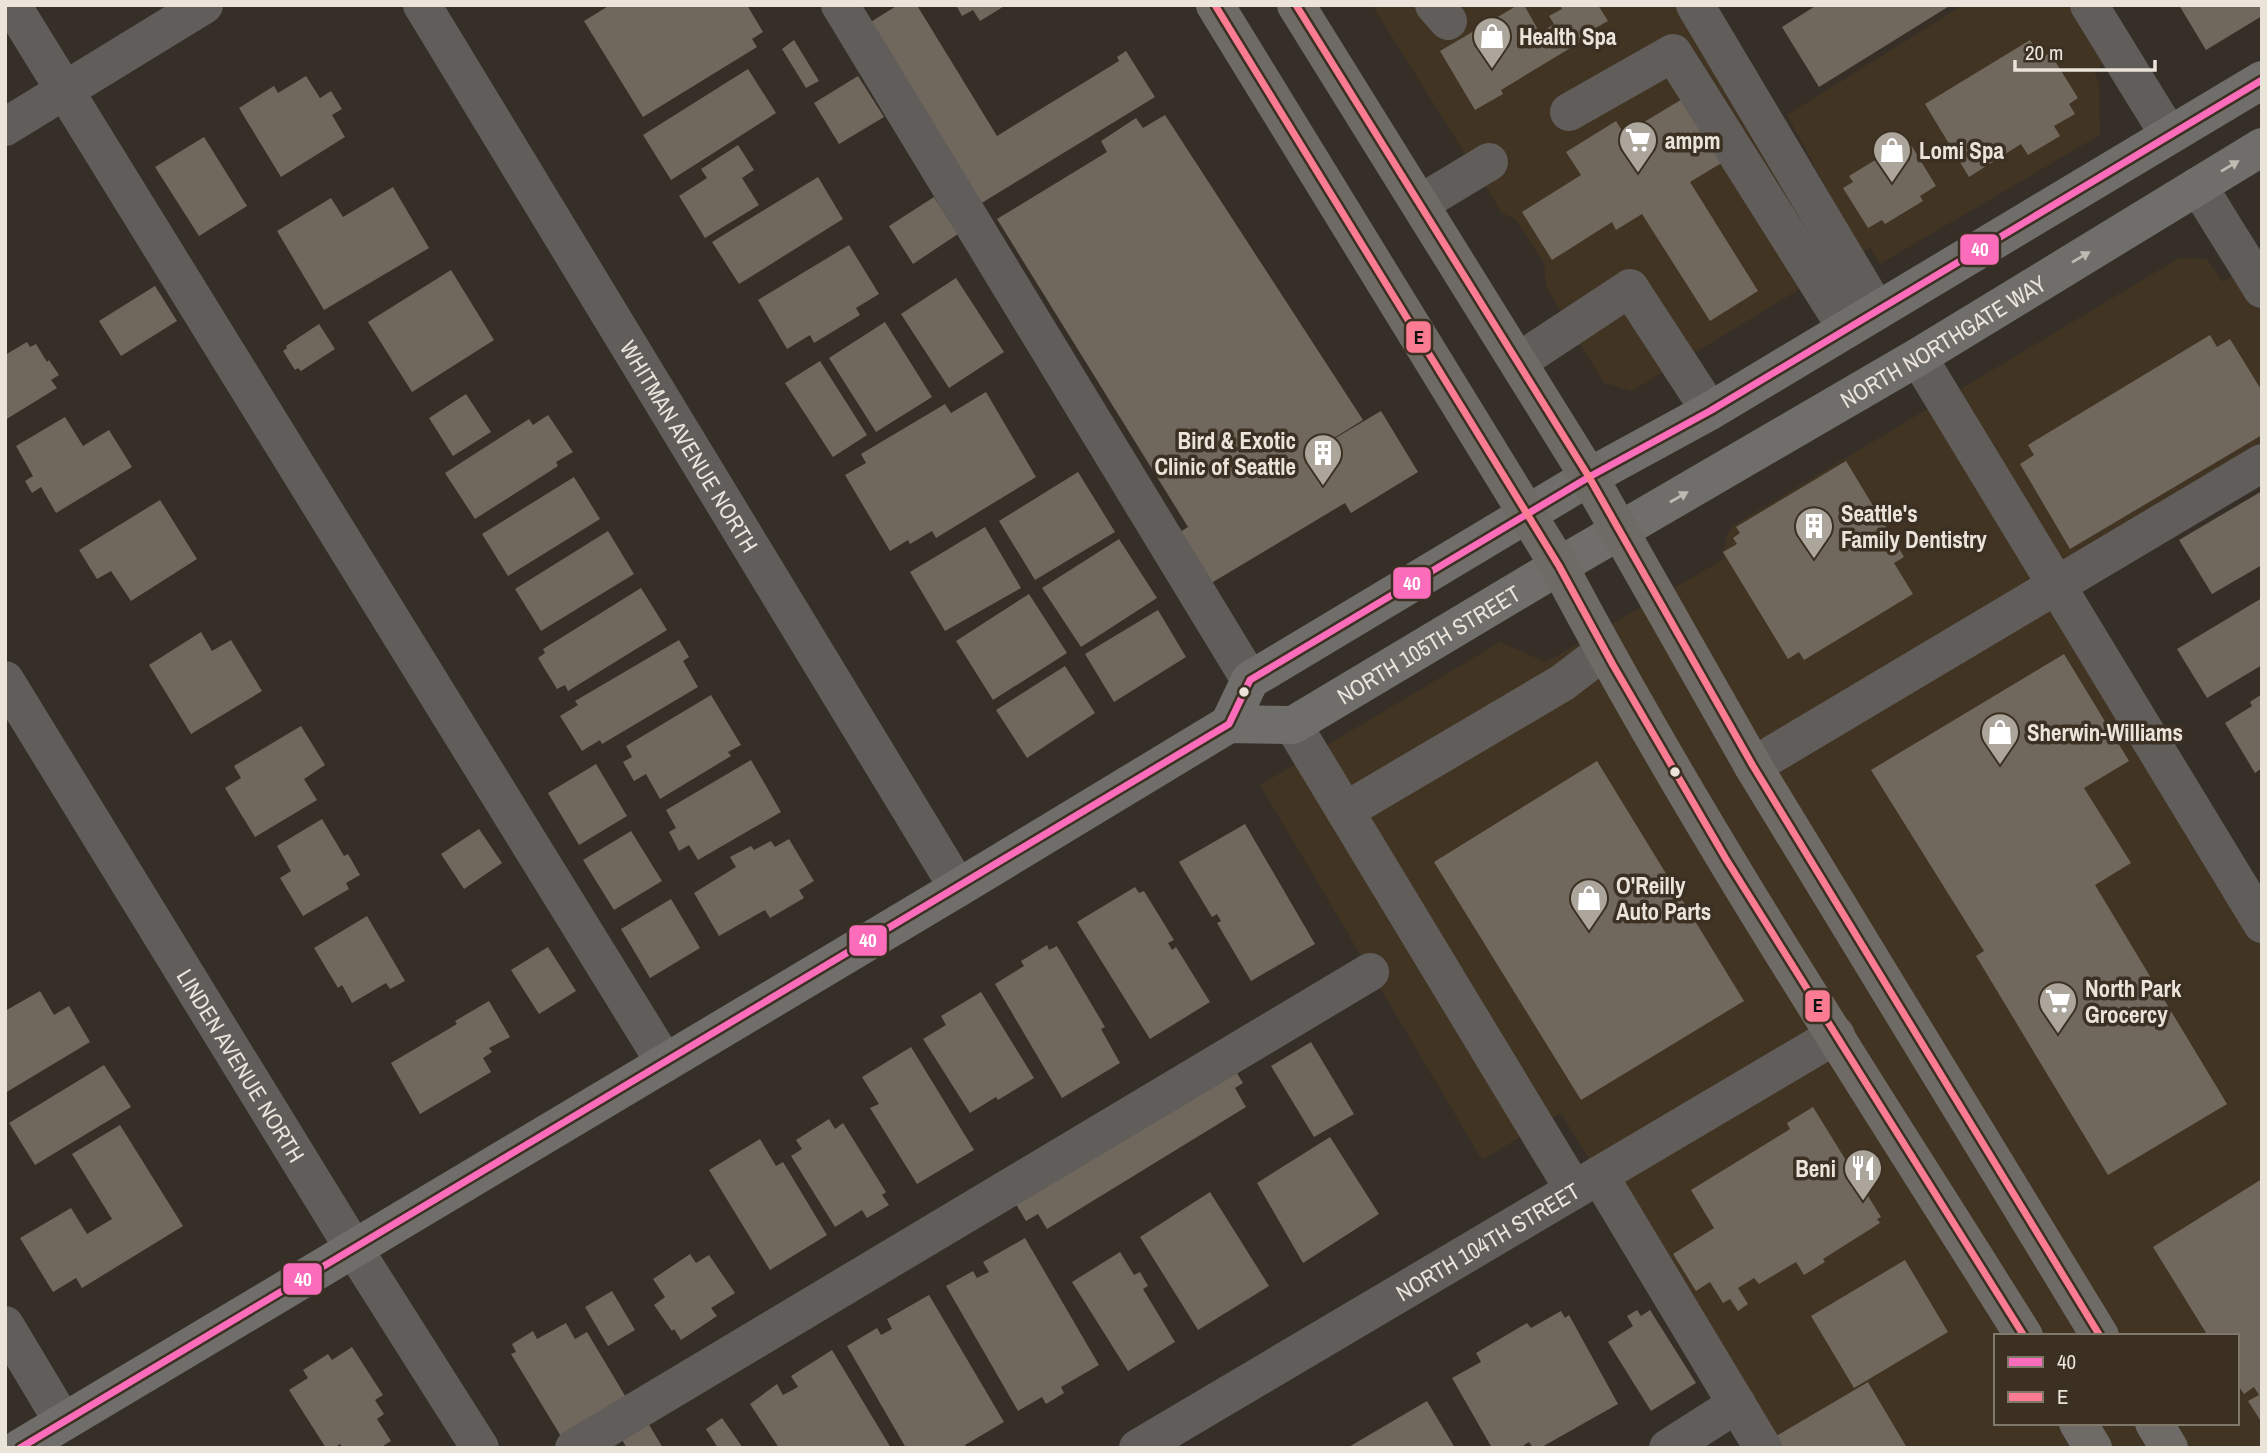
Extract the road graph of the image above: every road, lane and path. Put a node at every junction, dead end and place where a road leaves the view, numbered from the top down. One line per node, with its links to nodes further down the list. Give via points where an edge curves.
1 (12, 5): 10 (street)
2 (204, 5): 10 (street)
3 (422, 5): 36 (street, WHITMAN AVENUE NORTH)
4 (840, 5): 31 (street)
5 (1215, 5): 25 (highway)
6 (1296, 5): 17 (highway)
7 (1695, 5): 19 (street)
8 (2089, 5): 13 (street)
9 (2262, 80): 13 (main road)
10 (64, 91): 12 (street); 40 (street)
11 (1569, 112): 19 (street, via 1673,53)
12 (5, 127)
13 (2169, 135): 19 (main road)
14 (2262, 147): 16 (main road, NORTH NORTHGATE WAY, one-way to 14)
15 (1489, 162): 17 (street)
16 (2198, 186): 18 (street); 20 (main road, NORTH NORTHGATE WAY, one-way to 16)
17 (1420, 203): 21 (highway)
18 (2262, 289)
19 (1862, 320): 22 (main road)
20 (1918, 357): 26 (main road, NORTH NORTHGATE WAY, one-way to 20); 28 (street)
21 (1518, 362): 22 (street, via 1630,288); 24 (highway)
22 (1710, 411): 24 (main road)
23 (2262, 463): 28 (street)
24 (1589, 477): 25 (main road); 26 (highway)
25 (1526, 516): 27 (highway); 31 (main road)
26 (1620, 531): 27 (main road, NORTH 105TH STREET); 34 (highway)
27 (1559, 566): 29 (highway); 33 (main road, NORTH 105TH STREET)
28 (2056, 584): 34 (street); 37 (street)
29 (1604, 651): 35 (street, via 1562,683); 39 (highway)
30 (5, 680): 42 (street, LINDEN AVENUE NORTH)
31 (1250, 680): 32 (main road)
32 (1228, 724): 33 (main road); 36 (main road)
33 (1293, 725): 35 (street)
34 (1753, 766): 45 (highway)
35 (1345, 811): 41 (street)
36 (958, 888): 40 (main road)
37 (2262, 924)
38 (1370, 972): 52 (street)
39 (1836, 1035): 41 (street, NORTH 104TH STREET); 44 (highway)
40 (665, 1063): 42 (main road)
41 (1586, 1182): 46 (street); 53 (street, NORTH 104TH STREET)
42 (354, 1249): 47 (main road); 51 (street, LINDEN AVENUE NORTH)
43 (5, 1325): 47 (street)
44 (2023, 1334)
45 (2099, 1334)
46 (1737, 1404): 54 (street); 55 (street)
47 (63, 1422): 50 (main road)
48 (2079, 1425): 56 (highway)
49 (2155, 1425): 57 (highway)
50 (20, 1448)
51 (480, 1448)
52 (575, 1448)
53 (1138, 1448)
54 (1668, 1448)
55 (1763, 1448)
56 (2093, 1448)
57 (2169, 1448)

